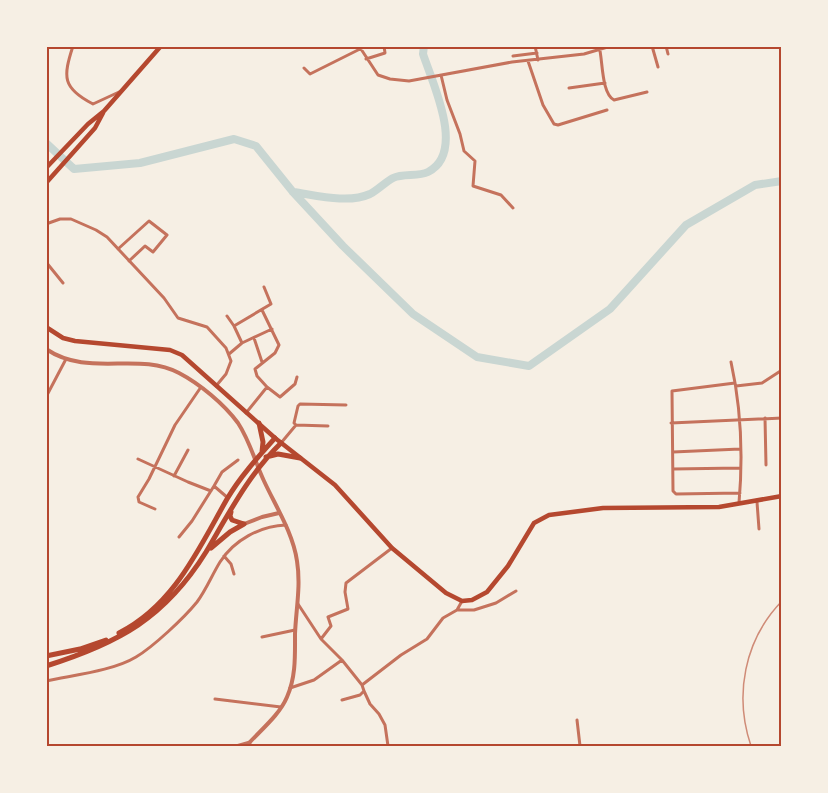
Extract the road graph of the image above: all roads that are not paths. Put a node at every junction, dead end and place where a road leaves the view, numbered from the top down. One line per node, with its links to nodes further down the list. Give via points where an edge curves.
1 (74, 46): 22 (street, via 66,76 78,95 94,104)
2 (161, 46): 22 (highway)
3 (366, 46): 9 (street)
4 (384, 46): 14 (street, via 385,53)
5 (535, 46): 11 (street)
6 (611, 46): 10 (street)
7 (651, 46): 17 (street)
8 (667, 47): 12 (street)
9 (360, 48): 14 (street); 18 (street, via 310,74)
10 (599, 48): 15 (street); 20 (street)
11 (537, 53): 13 (street); 15 (street)
12 (668, 54)
13 (513, 56)
14 (366, 60): 19 (street, via 375,73 400,81)
15 (538, 60): 16 (street)
16 (528, 61): 19 (street); 24 (street, via 554,124)
17 (658, 67)
18 (304, 68)
19 (441, 75): 28 (street, via 464,151 475,161 473,186 501,195)
20 (605, 83): 21 (street); 23 (street, via 614,99)
21 (569, 88)
22 (124, 89): 25 (highway)
23 (647, 92)
24 (606, 110)
25 (104, 111): 26 (highway); 27 (highway, via 95,128)
26 (47, 168)
27 (46, 183)
28 (513, 208)
29 (46, 224): 30 (street, via 66,218 80,222)
30 (118, 249): 31 (street); 31 (street, via 149,221 167,235 153,252 146,246)
31 (129, 261): 43 (street, via 178,318 207,327)
32 (46, 262): 33 (street)
33 (63, 283)
34 (264, 287): 35 (street, via 271,304)
35 (262, 310): 37 (street); 39 (street)
36 (227, 316): 37 (street)
37 (234, 326): 41 (street)
38 (46, 327): 50 (highway, via 63,338 88,344 176,352)
39 (272, 329): 40 (street); 45 (street, via 278,348)
40 (254, 338): 41 (street); 45 (street)
41 (242, 343): 43 (street)
42 (46, 349): 44 (street)
43 (229, 354): 50 (street, via 230,368)
44 (66, 359): 51 (street, via 158,367 179,373); 53 (street)
45 (262, 362): 52 (street, via 255,372)
46 (731, 362): 49 (street)
47 (782, 369): 49 (street, via 764,382)
48 (297, 377): 52 (street, via 295,384 280,397)
49 (736, 385): 58 (street); 60 (street, via 672,391)
50 (216, 386): 55 (highway)
51 (201, 387): 73 (street, via 175,425); 86 (street, via 237,422)
52 (267, 387): 55 (street)
53 (46, 397)
54 (346, 405): 61 (street, via 300,404)
55 (246, 413): 59 (highway)
56 (765, 418): 57 (street); 58 (street); 72 (street)
57 (782, 418)
58 (739, 419): 60 (street); 65 (street)
59 (259, 423): 63 (highway); 68 (highway)
60 (671, 423): 67 (street)
61 (296, 425): 62 (street); 64 (street)
62 (328, 426)
63 (275, 438): 64 (highway); 68 (highway)
64 (281, 443): 68 (highway); 69 (highway)
65 (740, 449): 67 (street); 74 (street)
66 (188, 450): 76 (street)
67 (673, 452): 75 (street)
68 (264, 455): 69 (highway); 81 (highway, via 245,472); 83 (highway)
69 (300, 458): 91 (highway, via 335,485)
70 (138, 459): 73 (street)
71 (238, 460): 77 (street, via 222,472)
72 (766, 465)
73 (154, 467): 76 (street); 85 (street, via 137,499)
74 (740, 468): 75 (street); 79 (street)
75 (673, 469): 79 (street, via 675,494)
76 (174, 476): 78 (street)
77 (214, 486): 78 (street); 81 (street)
78 (211, 491): 90 (street)
79 (740, 493): 84 (street)
80 (782, 496): 82 (highway)
81 (228, 498): 102 (highway, via 183,576 147,616 104,641)
82 (757, 502): 84 (highway); 89 (street)
83 (233, 505): 87 (highway, via 230,518); 92 (highway)
84 (739, 505): 96 (highway, via 603,508 540,519 488,592)
85 (154, 509)
86 (279, 513): 87 (street); 88 (street)
87 (244, 524): 92 (highway)
88 (286, 525): 93 (street, via 256,531); 97 (street, via 297,558)
89 (759, 529)
90 (178, 537)
91 (392, 548): 96 (highway, via 446,593); 101 (street, via 346,583 348,609 328,617 331,626)
92 (204, 555): 104 (highway, via 174,595 149,619 108,643)
93 (224, 556): 94 (street); 105 (street, via 195,604 136,657)
94 (234, 574)
95 (516, 591): 98 (street, via 496,603 474,610)
96 (462, 601): 98 (street)
97 (298, 604): 99 (street); 101 (street)
98 (457, 610): 106 (street, via 443,618 427,639)
99 (295, 630): 100 (street); 107 (street)
100 (262, 637)
101 (321, 639): 103 (street)
102 (46, 656)
103 (342, 660): 106 (street); 107 (street, via 314,680)
104 (46, 666)
105 (46, 681)
106 (362, 685): 108 (street)
107 (290, 688): 111 (street)
108 (364, 691): 110 (street); 115 (street, via 383,721)
109 (215, 699): 111 (street)
110 (342, 700)
111 (281, 707): 113 (street)
112 (577, 720): 116 (street)
113 (249, 744): 114 (street)
114 (236, 747)
115 (388, 747)
116 (580, 747)

